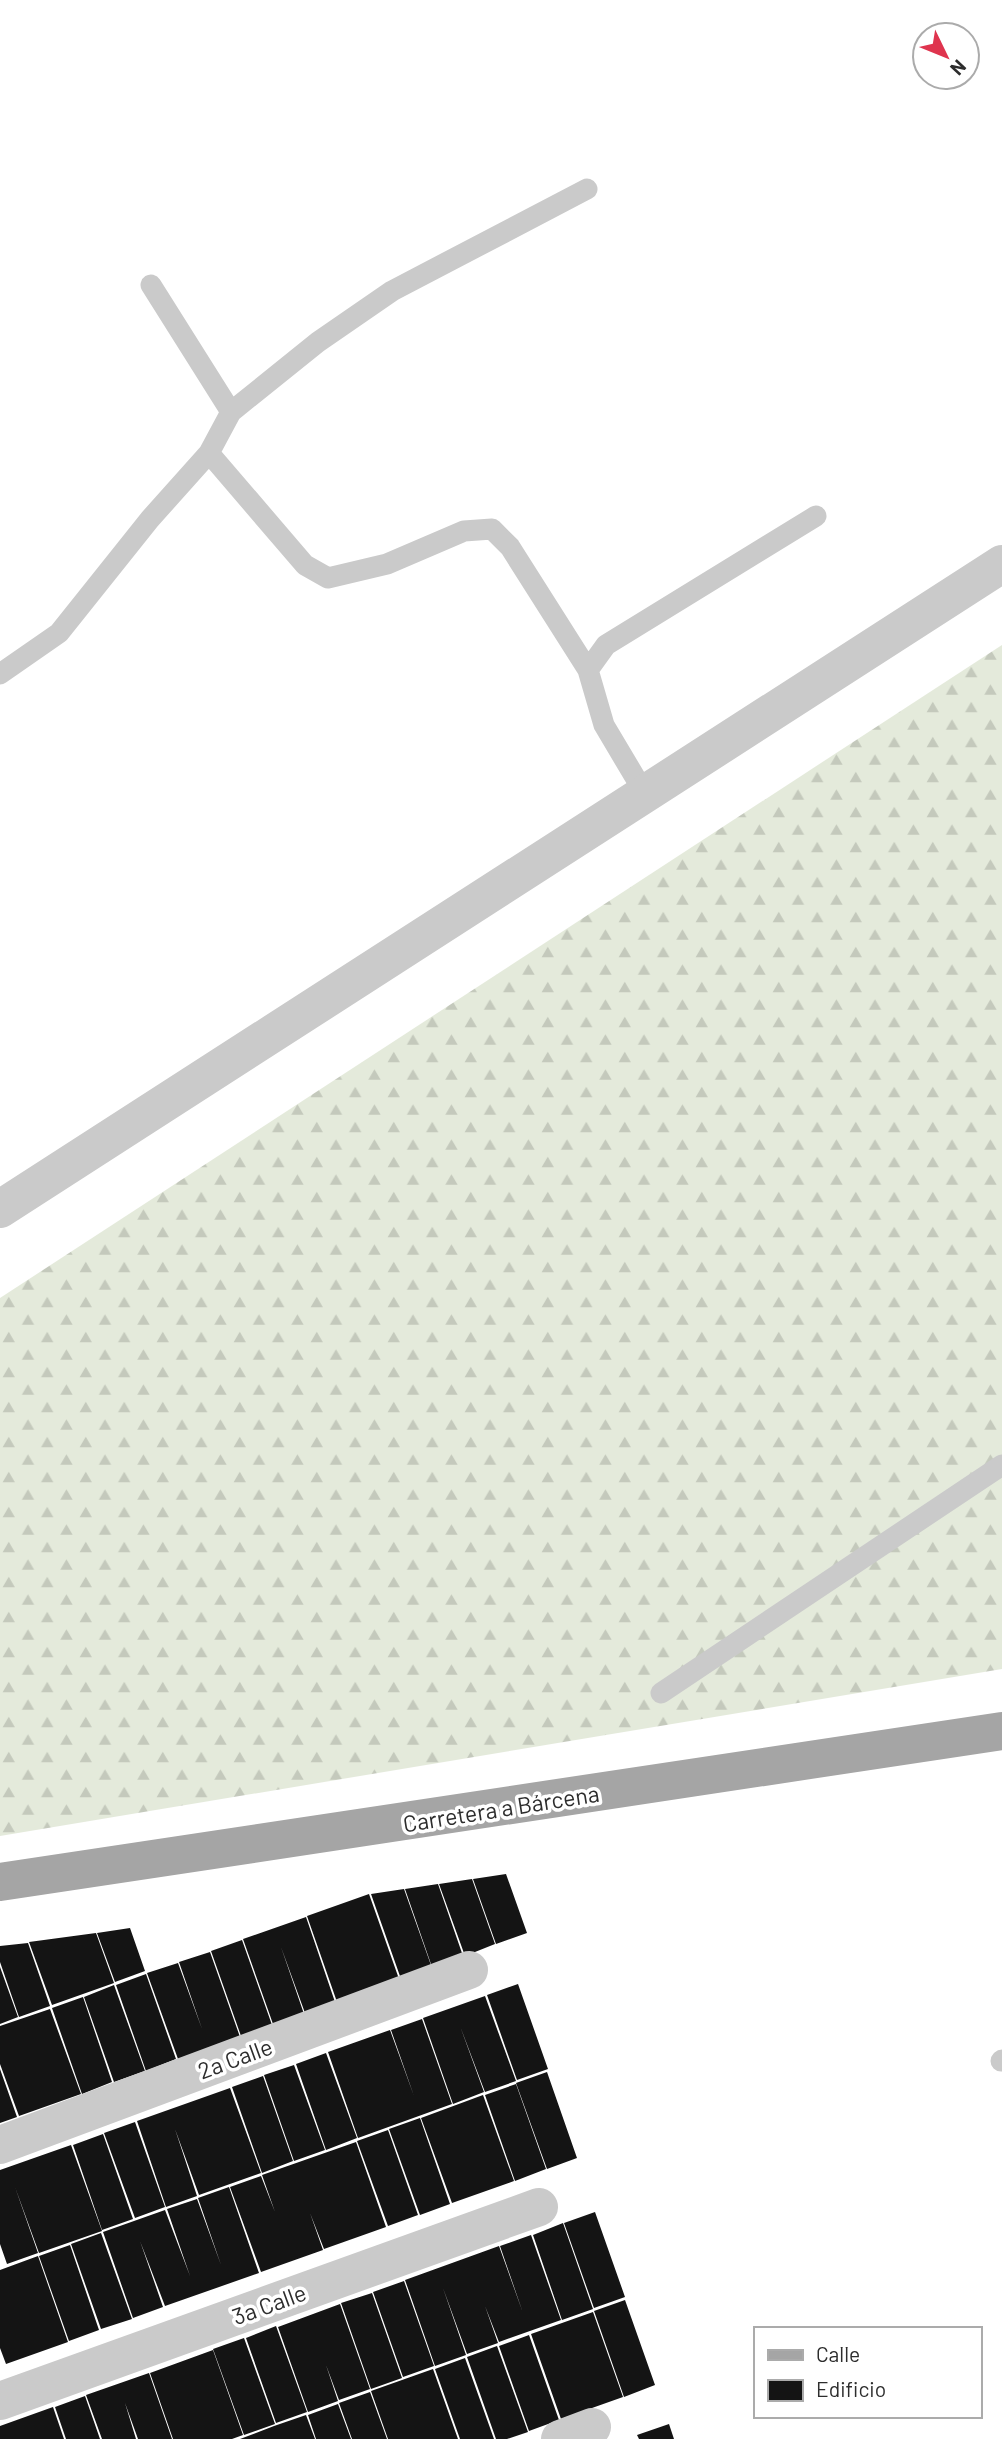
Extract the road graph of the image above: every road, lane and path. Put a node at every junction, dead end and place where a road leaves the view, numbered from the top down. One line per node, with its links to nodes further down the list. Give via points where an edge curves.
1 (587, 189): 3 (lane, via 393,291 318,342)
2 (151, 285): 3 (lane)
3 (231, 412): 4 (lane)
4 (209, 453): 7 (lane, via 304,565 328,578 387,564 464,531 492,528 510,547); 8 (lane, via 59,634)
5 (817, 516): 7 (lane, via 606,645)
6 (1002, 564): 9 (street)
7 (588, 670): 9 (lane, via 604,725)
8 (0, 674)
9 (645, 794): 10 (street)
10 (0, 1209)
11 (1002, 1465): 12 (lane)
12 (661, 1693)
13 (1002, 1731): 14 (main road, Carretera a Bárcena)
14 (0, 1882)
15 (469, 1970): 16 (street, 2a Calle)
16 (0, 2145)
17 (539, 2207): 18 (street, 3a Calle)
18 (0, 2400)

